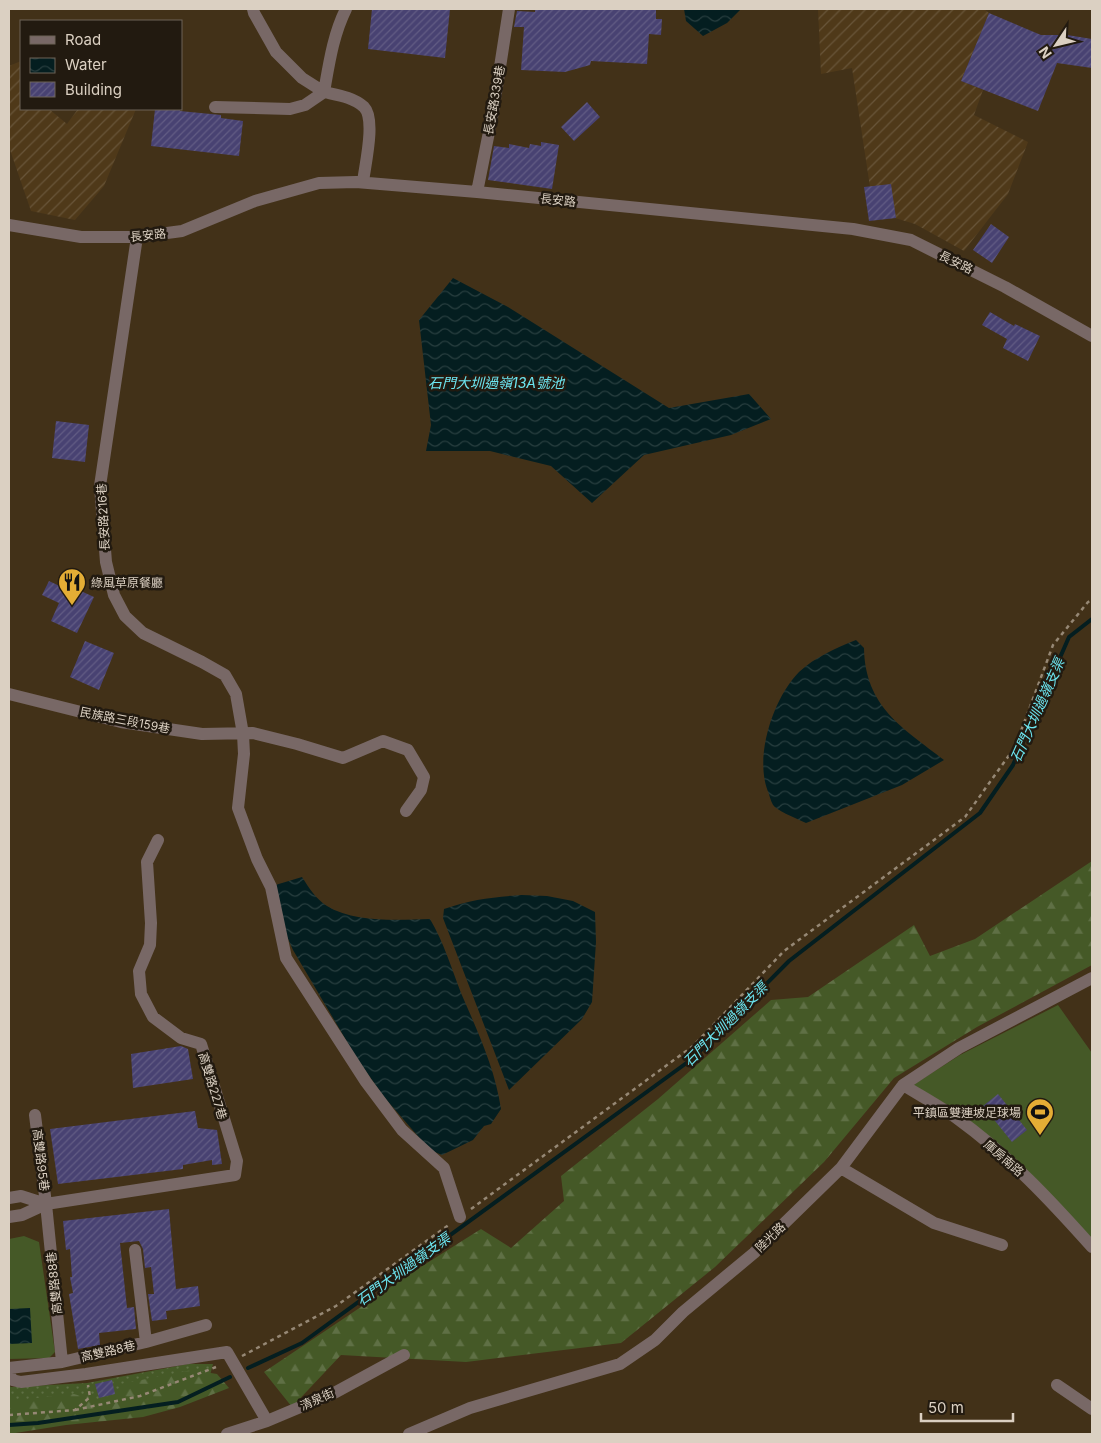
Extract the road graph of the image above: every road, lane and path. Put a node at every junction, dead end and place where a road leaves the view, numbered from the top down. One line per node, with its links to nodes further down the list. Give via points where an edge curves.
1 (253, 9): 4 (street, via 276,52 302,78)
2 (346, 9): 4 (street, via 330,57)
3 (509, 9): 7 (street, 長安路339巷)
4 (324, 92): 5 (street, via 305,105 290,108); 6 (street, via 345,96 364,107 371,122)
5 (215, 107)
6 (363, 182): 7 (street, 長安路); 9 (street, 長安路, via 319,183 255,201 182,231)
7 (477, 192): 10 (street, 長安路, via 853,229 911,240 1005,287)
8 (9, 225): 9 (street, 長安路, via 81,237)
9 (137, 237): 13 (street, 長安路216巷, via 100,486 106,562 114,595 125,616 143,633 225,675 236,694)
10 (1092, 336)
11 (1092, 600): 23 (path, via 1053,645 1015,747 965,817 784,951 693,1046)
12 (9, 694): 13 (street, 民族路三段159巷, via 121,722 202,734)
13 (243, 734): 14 (street, 民族路三段159巷, via 253,732 344,758 383,741 408,750 424,777 421,790); 23 (street, 長安路216巷, via 238,808 271,887 286,958 366,1082 402,1130 444,1168)
14 (406, 811)
15 (158, 840): 21 (street, 高雙路227巷, via 147,862 150,945 140,972 140,994 153,1017 181,1038 201,1044 237,1161 235,1175)
16 (1092, 978): 17 (street, 陸光路, via 959,1048)
17 (902, 1085): 19 (street, 陸光路); 25 (street, 庫房南路, via 958,1119 1011,1162)
18 (35, 1115): 21 (street, 高雙路95巷)
19 (841, 1168): 24 (street, via 934,1223); 40 (street, 陸光路, via 754,1253 683,1312 655,1340 620,1364 470,1408)
20 (9, 1198): 21 (street, via 21,1196)
21 (46, 1204): 22 (street); 31 (street, 高雙路88巷)
22 (9, 1217)
23 (460, 1217): 30 (path, via 336,1306)
24 (1002, 1245)
25 (1092, 1247)
26 (135, 1250): 28 (street)
27 (206, 1325): 28 (street, 高雙路8巷)
28 (146, 1342): 31 (street, 高雙路8巷)
29 (404, 1355): 38 (street, 清泉街, via 336,1392)
30 (232, 1361): 33 (street, via 227,1352); 36 (path, via 140,1396); 38 (street)
31 (62, 1362): 32 (street, 高雙路8巷)
32 (9, 1370): 33 (street, via 12,1380 21,1382)
33 (86, 1374): 36 (path, via 90,1397)
34 (1057, 1385): 35 (street)
35 (1092, 1409)
36 (75, 1410): 37 (path)
37 (9, 1414)
38 (266, 1421): 39 (street, 清泉街)
39 (227, 1434)
40 (409, 1434)

